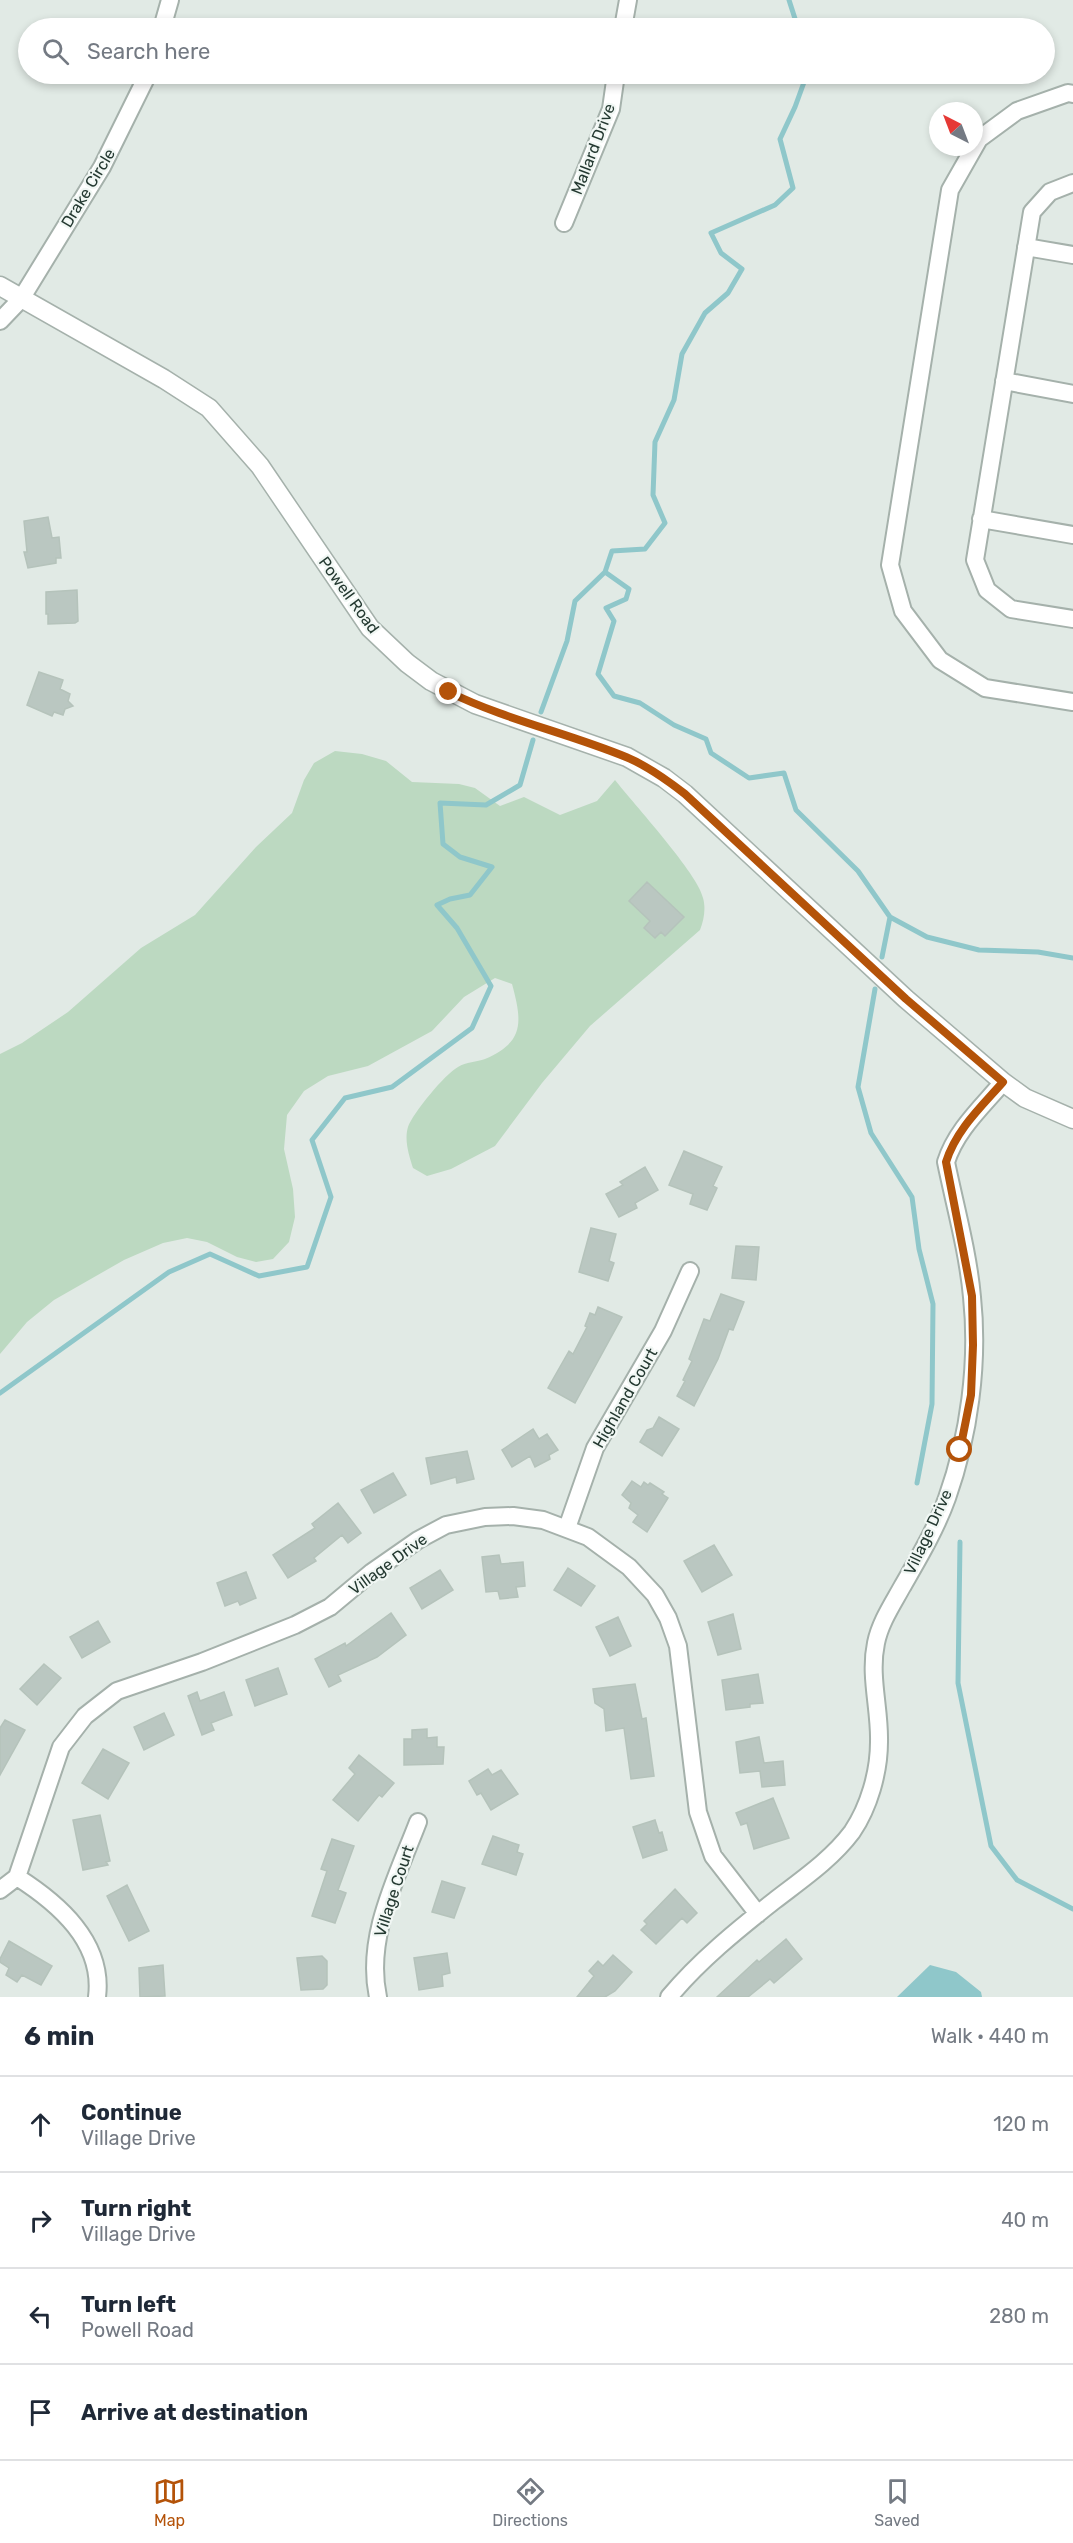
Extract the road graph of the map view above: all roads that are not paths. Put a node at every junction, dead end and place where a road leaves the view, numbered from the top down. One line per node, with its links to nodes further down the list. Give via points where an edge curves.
1 (170, 0): 3 (street)
2 (627, 0): 4 (street)
3 (165, 18)
4 (624, 18)
5 (143, 84): 13 (street, Drake Circle, via 102,167)
6 (615, 84): 9 (street, Mallard Drive, via 611,109)
7 (1073, 94): 20 (street, via 1017,111 979,138 950,190 890,565 903,611 940,660 985,688)
8 (1073, 183): 10 (street, via 1050,192 1032,212)
9 (564, 223)
10 (1026, 247): 11 (street); 15 (street)
11 (1073, 255)
12 (0, 286): 13 (street, Powell Road)
13 (21, 299): 14 (street, Drake Circle); 21 (street, Powell Road, via 209,408 260,466 370,628 407,663 431,681 475,704 627,758 664,778)
14 (0, 321)
15 (1004, 381): 16 (street); 17 (street)
16 (1073, 394)
17 (981, 519): 18 (street); 19 (street, via 975,560 987,590 1011,609)
18 (1073, 535)
19 (1073, 619)
20 (1073, 702)
21 (1003, 1082): 22 (street, Powell Road, via 1025,1098); 28 (street, Village Drive, via 951,1144 946,1162 972,1296 971,1395 947,1499 885,1616 876,1642 873,1674 879,1742 867,1805 852,1832 827,1860)
22 (1073, 1119)
23 (690, 1271): 24 (street, Highland Court, via 663,1331 595,1448)
24 (567, 1528): 26 (street, Village Drive, via 513,1516 446,1525 372,1572 330,1607 295,1625 117,1691 85,1716 61,1747); 28 (street, Village Drive, via 588,1537 628,1567 655,1595 668,1618 678,1646 698,1812 705,1837 713,1856)
25 (418, 1822): 30 (street, Village Court, via 381,1919 374,1958)
26 (17, 1877): 27 (street); 29 (street, via 61,1908 76,1925 94,1963)
27 (0, 1890)
28 (758, 1914): 31 (street, Village Drive, via 714,1950)
29 (97, 1997)
30 (378, 1997)
31 (669, 1997)

